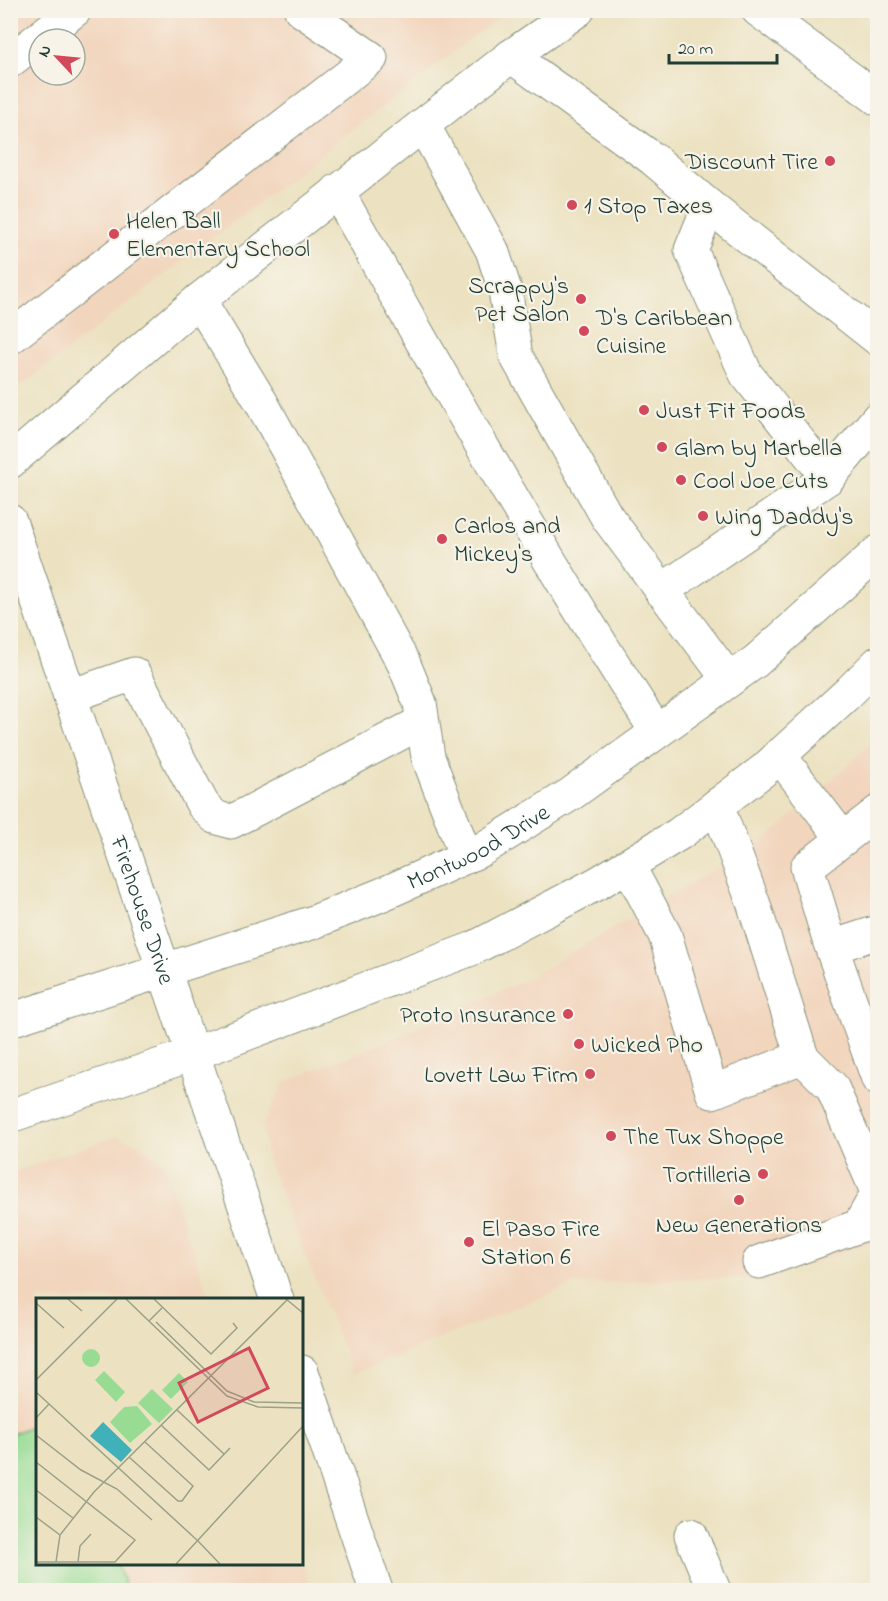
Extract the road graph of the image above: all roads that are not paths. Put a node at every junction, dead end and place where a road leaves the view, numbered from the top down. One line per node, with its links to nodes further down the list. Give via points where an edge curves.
1 (75, 10): 6 (main road)
2 (301, 10): 12 (main road, via 371,58)
3 (578, 10): 5 (main road)
4 (758, 10): 7 (main road)
5 (511, 56): 8 (main road); 10 (main road, via 653,159)
6 (10, 61)
7 (878, 99)
8 (423, 125): 9 (main road); 19 (main road, via 492,250 505,290 516,356 607,517)
9 (337, 192): 11 (main road); 24 (main road, via 513,503)
10 (709, 206): 13 (main road); 16 (main road, via 691,250 746,374)
11 (199, 300): 15 (main road); 23 (main road, via 266,410 404,664 420,703)
12 (10, 338)
13 (878, 339)
14 (878, 418): 16 (main road)
15 (10, 462)
16 (828, 478): 19 (main road)
17 (10, 521): 22 (main road, Firehouse Drive)
18 (878, 552): 21 (main road, Montwood Drive, via 756,661)
19 (661, 591): 21 (main road)
20 (878, 663): 25 (main road)
21 (729, 680): 24 (main road, Montwood Drive)
22 (70, 696): 23 (main road, via 134,674 203,805 215,817 231,822); 33 (main road, Firehouse Drive)
23 (422, 722): 29 (main road, via 428,757)
24 (657, 732): 29 (main road, Montwood Drive, via 571,794)
25 (779, 755): 26 (main road); 28 (main road)
26 (717, 805): 30 (main road); 36 (main road, via 753,902)
27 (878, 812): 28 (main road)
28 (843, 839): 32 (main road, via 807,867)
29 (466, 857): 33 (main road, Montwood Drive, via 314,922)
30 (628, 865): 35 (main road, via 474,948); 36 (main road, via 665,935 712,1092)
31 (878, 932): 32 (main road)
32 (832, 947): 37 (main road)
33 (164, 971): 34 (main road, Montwood Drive); 35 (main road, Firehouse Drive)
34 (10, 1020)
35 (193, 1054): 38 (main road); 41 (main road, Firehouse Drive)
36 (802, 1057): 39 (main road, via 832,1087)
37 (878, 1079)
38 (10, 1116)
39 (877, 1194): 40 (main road, via 859,1226)
40 (759, 1262)
41 (277, 1298)
42 (303, 1375): 44 (main road)
43 (691, 1535): 45 (main road)
44 (376, 1590)
45 (714, 1590)

